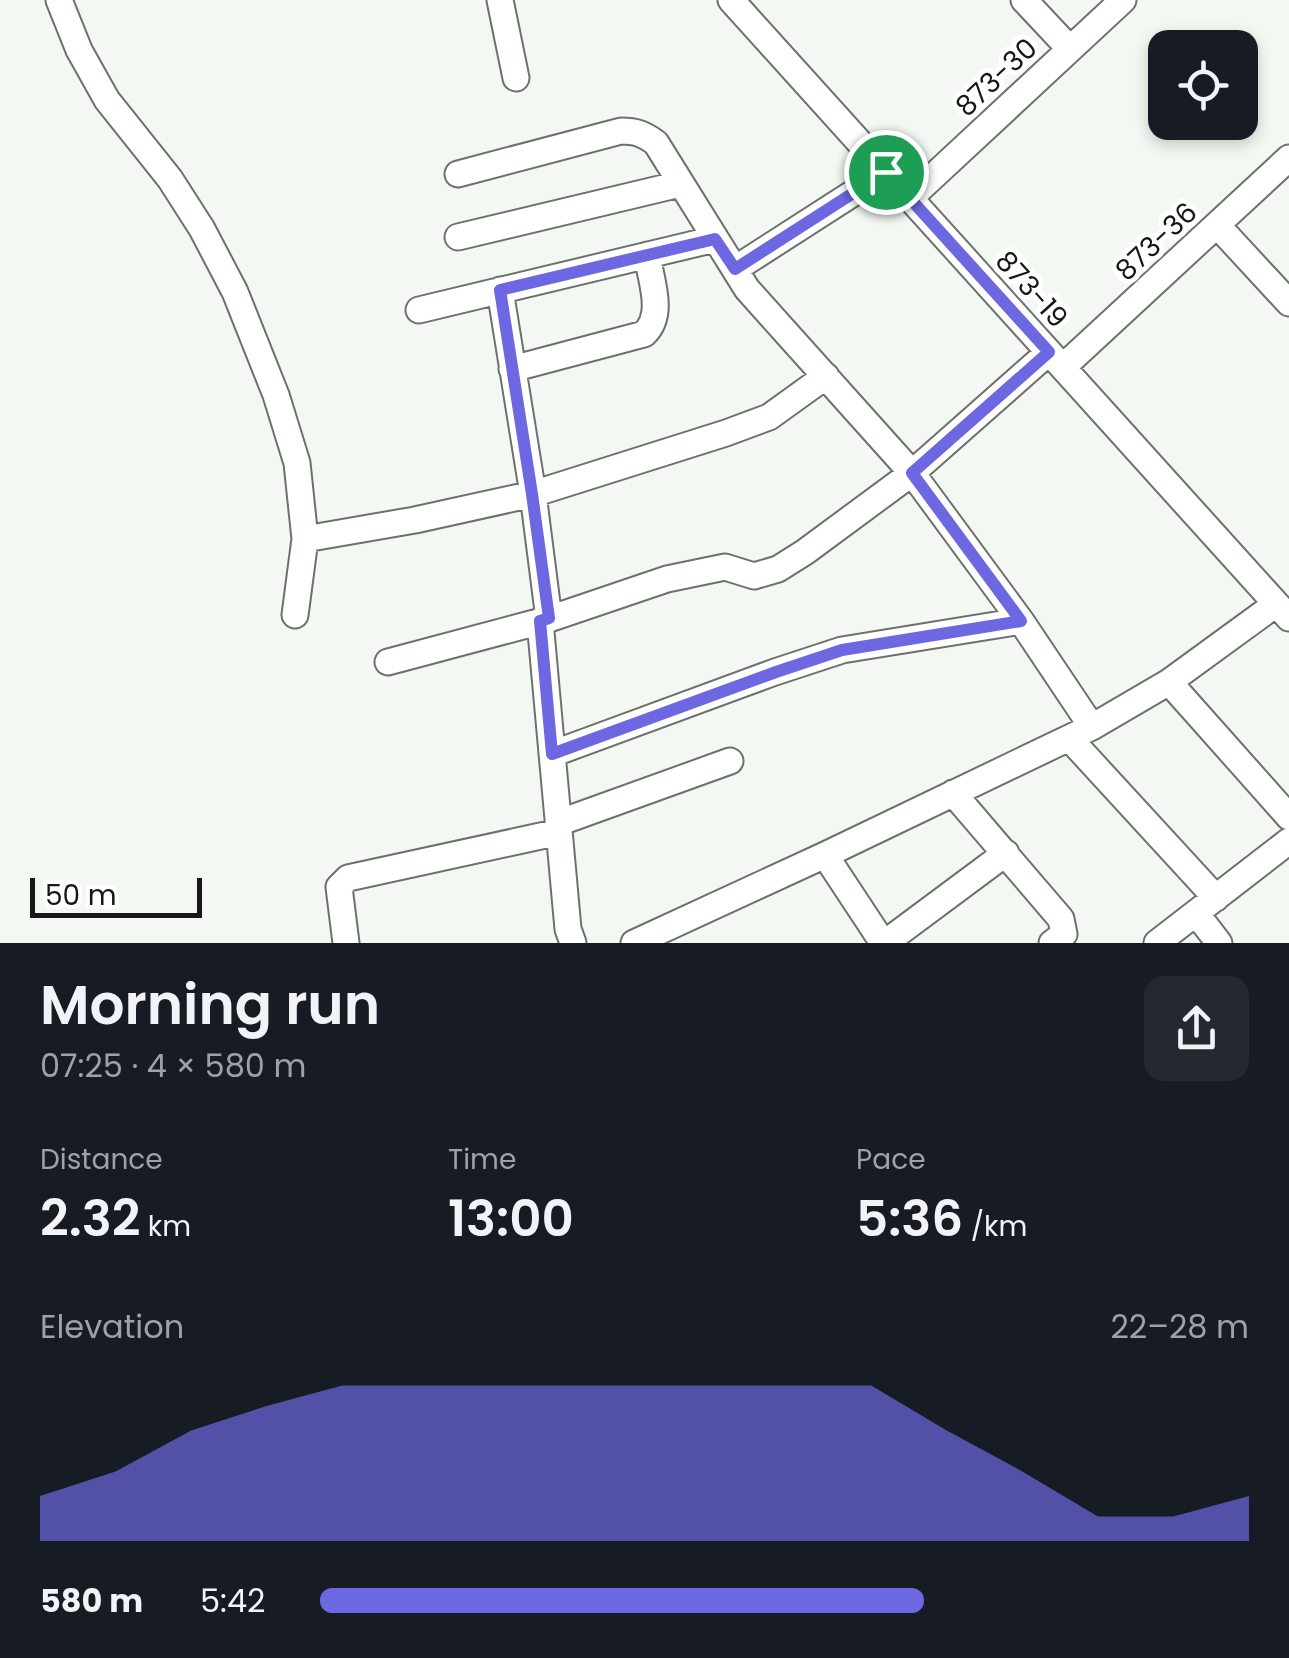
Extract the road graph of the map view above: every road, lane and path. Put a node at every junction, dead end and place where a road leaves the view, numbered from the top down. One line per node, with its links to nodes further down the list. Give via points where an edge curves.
1 (59, 0): 26 (street, via 107,100 170,179 236,292 297,463)
2 (500, 0): 7 (street)
3 (731, 0): 9 (street, 873-19)
4 (1024, 0): 6 (street)
5 (1123, 0): 6 (street, 873-30)
6 (1070, 49): 12 (street, 873-30)
7 (516, 78)
8 (1289, 158): 13 (street, 873-36)
9 (886, 172): 12 (street, 873-19); 17 (street)
10 (458, 174): 11 (street, via 634,131 656,143)
11 (680, 184): 14 (street); 15 (street)
12 (910, 198): 21 (street, 873-19)
13 (1217, 225): 19 (street); 21 (street, 873-36)
14 (458, 237)
15 (715, 239): 16 (street); 17 (street)
16 (647, 255): 18 (street); 22 (street, via 656,313 644,334)
17 (735, 269): 23 (street)
18 (500, 290): 20 (street); 22 (street)
19 (1289, 303)
20 (419, 310)
21 (1056, 360): 24 (street, 873-36); 27 (street, 873-19)
22 (512, 369): 25 (street)
23 (826, 376): 24 (street); 25 (street, via 769,416)
24 (912, 473): 29 (street, 873-36, via 805,552 762,575 725,567 700,572); 30 (street)
25 (532, 494): 26 (street); 29 (street)
26 (305, 539): 28 (street)
27 (1283, 611): 32 (street)
28 (296, 615)
29 (545, 620): 31 (street, 873-36); 34 (street)
30 (1021, 621): 33 (street); 34 (street, via 842,650)
31 (388, 662)
32 (1169, 682): 33 (street); 37 (street)
33 (1081, 732): 36 (street); 42 (street)
34 (552, 754): 38 (street)
35 (730, 760): 38 (street)
36 (954, 792): 40 (street); 41 (street)
37 (1289, 817)
38 (559, 828): 43 (street, via 348,878 339,886); 44 (street)
39 (1289, 841): 42 (street)
40 (1006, 852): 46 (street); 47 (street, via 1061,919 1064,934)
41 (825, 855): 45 (street); 46 (street)
42 (1206, 906): 48 (street); 49 (street)
43 (346, 943)
44 (573, 943)
45 (634, 943)
46 (884, 943)
47 (1052, 943)
48 (1157, 943)
49 (1219, 943)

